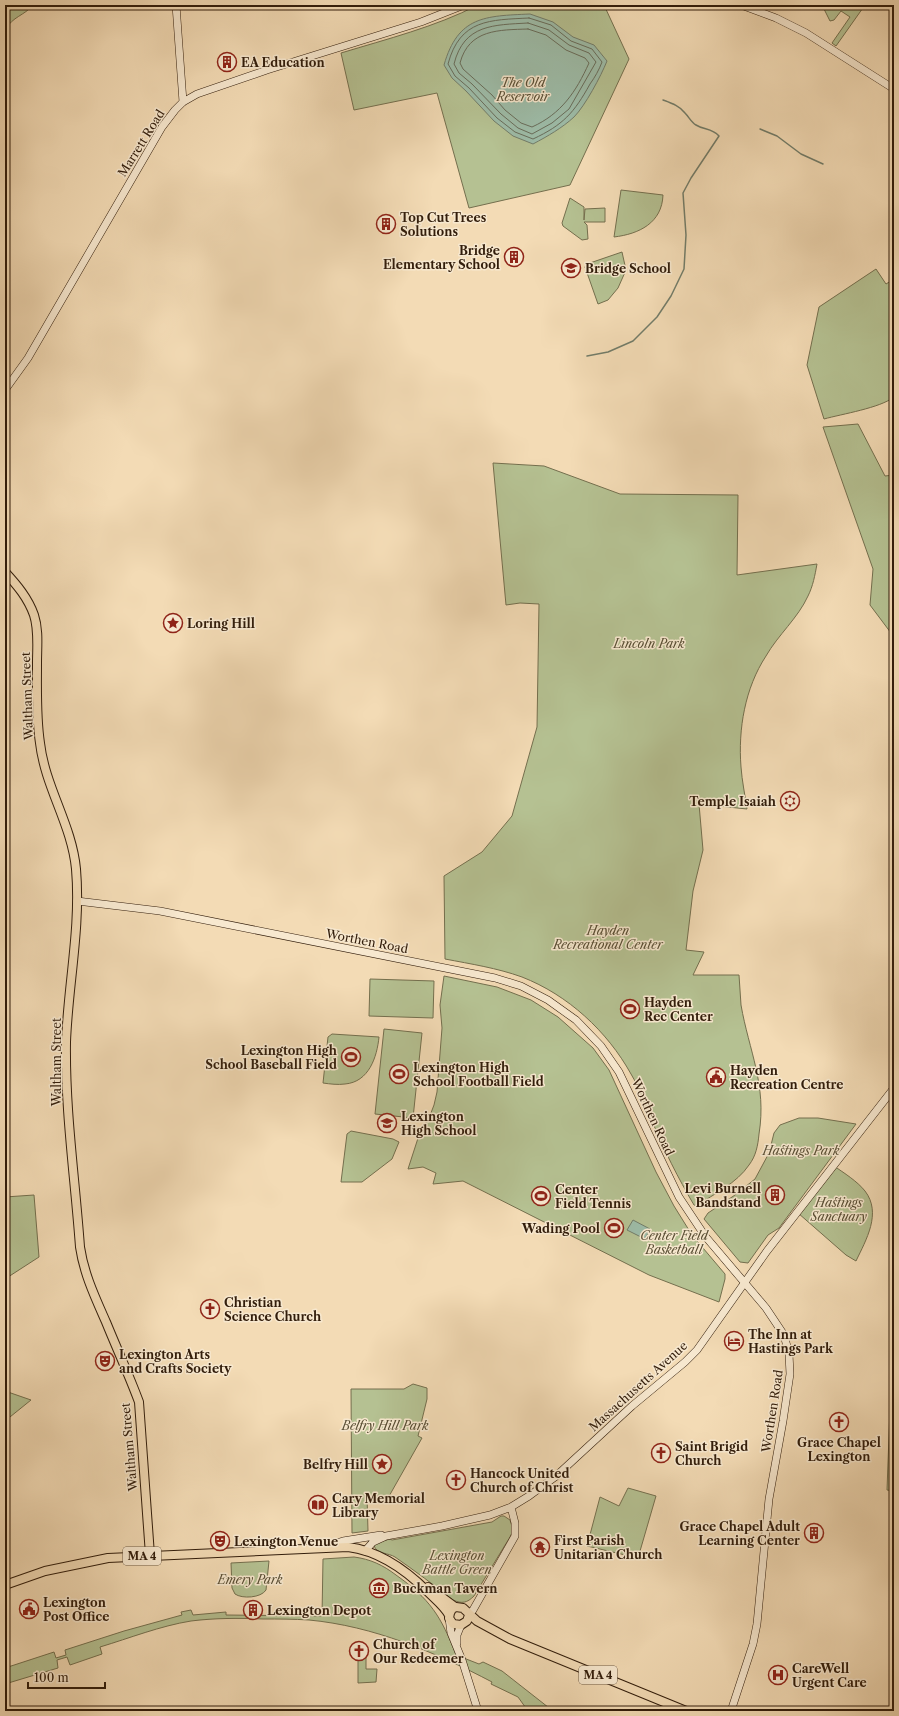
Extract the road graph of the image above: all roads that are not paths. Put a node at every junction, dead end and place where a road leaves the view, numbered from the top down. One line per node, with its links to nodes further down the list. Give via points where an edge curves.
1 (176, 5): 5 (main road)
2 (464, 5): 5 (main road, Marrett Road, via 421,22 230,82)
3 (740, 5): 4 (main road, via 800,29)
4 (894, 89)
5 (183, 102): 6 (main road, Marrett Road, via 162,128 28,358)
6 (5, 390)
7 (5, 572): 8 (main road, Waltham Street, via 25,597 35,618 40,743 45,773 65,822 76,866)
8 (77, 901): 10 (main road, Worthen Road, via 160,911 469,972 521,986 536,993 576,1020 601,1046 620,1072 679,1197 705,1236); 15 (main road, Waltham Street, via 66,1062 68,1121 80,1247 92,1293 139,1402)
9 (894, 1088): 10 (main road, Massachusetts Avenue)
10 (745, 1282): 11 (main road, Massachusetts Avenue, via 698,1350 632,1406 552,1480); 26 (main road, Worthen Road, via 784,1335 790,1354 790,1374 769,1498 756,1630)
11 (511, 1506): 12 (main road, Massachusetts Avenue, via 493,1514 462,1522); 19 (main road, via 515,1536 473,1610)
12 (391, 1535): 13 (main road, via 347,1540); 14 (main road, via 373,1542)
13 (318, 1548): 14 (main road, MA 4, via 348,1547); 15 (main road, MA 4)
14 (365, 1550): 16 (main road, MA 4, via 390,1561)
15 (150, 1555): 17 (main road, MA 4, via 79,1563 38,1573)
16 (415, 1579): 18 (main road, MA 4); 20 (main road, MA 4, via 444,1607)
17 (5, 1585)
18 (454, 1607): 19 (main road); 20 (main road)
19 (467, 1612): 21 (main road, via 468,1619); 22 (main road, MA 4, via 476,1622)
20 (450, 1617): 21 (main road, via 454,1624); 23 (main road, via 451,1633)
21 (462, 1624): 22 (main road, MA 4, via 473,1624 496,1636); 23 (main road, via 457,1635)
22 (510, 1639): 25 (main road, MA 4)
23 (457, 1645): 24 (main road)
24 (478, 1711)
25 (686, 1711)
26 (731, 1711)

